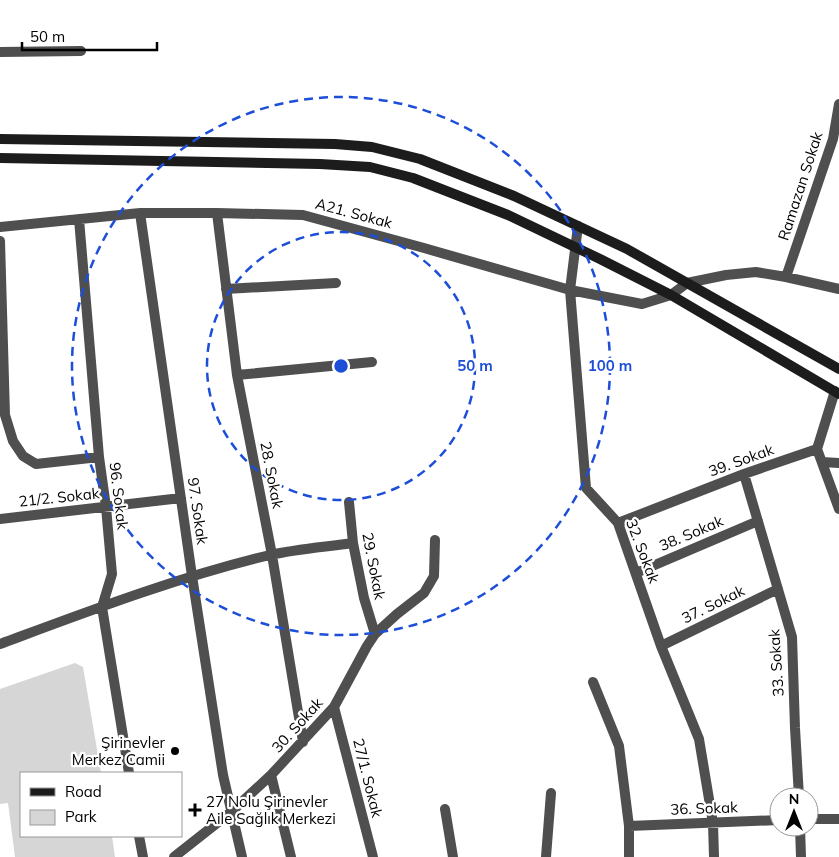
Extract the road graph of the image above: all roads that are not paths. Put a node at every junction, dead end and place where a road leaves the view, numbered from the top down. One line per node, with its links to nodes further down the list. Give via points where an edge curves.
1 (81, 51): 2 (street)
2 (0, 52)
3 (839, 104): 13 (street, Ramazan Sokak, via 833,139)
4 (0, 138): 9 (main road, via 372,147 428,163 514,196)
5 (0, 158): 12 (main road, via 370,167 413,178)
6 (140, 213): 7 (street, A21. Sokak); 8 (street, A21. Sokak); 29 (street, 97. Sokak)
7 (217, 213): 16 (street, 28. Sokak); 18 (street, A21. Sokak, via 303,215)
8 (79, 219): 10 (street, A21. Sokak); 25 (street, 96. Sokak)
9 (578, 226): 12 (street, 32. Sokak); 15 (main road)
10 (0, 227)
11 (0, 241): 25 (street, via 5,415 13,441 23,456 36,464)
12 (575, 247): 18 (street, 32. Sokak); 19 (main road)
13 (786, 277): 15 (street, via 756,272); 17 (street)
14 (336, 283): 16 (street)
15 (687, 283): 19 (street, A21. Sokak); 21 (main road)
16 (226, 289): 22 (street, 28. Sokak)
17 (839, 289)
18 (570, 290): 19 (street, A21. Sokak, via 642,304); 35 (street, 32. Sokak, via 586,488)
19 (671, 295): 23 (main road)
20 (372, 362): 22 (street)
21 (839, 369)
22 (237, 375): 38 (street, 28. Sokak)
23 (837, 393): 24 (street)
24 (817, 449): 26 (street); 28 (street, 39. Sokak)
25 (99, 457): 31 (street, 96. Sokak)
26 (822, 462): 27 (street); 32 (street)
27 (839, 463)
28 (744, 474): 34 (street, 33. Sokak); 35 (street, 39. Sokak)
29 (180, 498): 31 (street, 21/2. Sokak); 40 (street, 97. Sokak)
30 (349, 502): 37 (street, 29. Sokak)
31 (106, 507): 33 (street, 21/2. Sokak); 42 (street, 96. Sokak, via 112,574)
32 (839, 509)
33 (0, 519)
34 (758, 521): 39 (street, 38. Sokak); 41 (street, 33. Sokak)
35 (618, 523): 39 (street, 32. Sokak)
36 (435, 540): 43 (street, 30. Sokak, via 434,576 424,593)
37 (352, 543): 38 (street); 43 (street, 29. Sokak)
38 (272, 555): 40 (street); 48 (street, 28. Sokak)
39 (636, 573): 45 (street, 32. Sokak)
40 (192, 576): 42 (street); 54 (street, 97. Sokak)
41 (778, 589): 45 (street, 37. Sokak); 51 (street, 33. Sokak, via 792,637)
42 (102, 607): 44 (street); 49 (street, 96. Sokak)
43 (375, 634): 47 (street, 30. Sokak)
44 (0, 644)
45 (661, 646): 58 (street, 32. Sokak, via 700,739)
46 (594, 682): 59 (street, via 619,746)
47 (334, 707): 48 (street, 30. Sokak); 66 (street, 27/1. Sokak)
48 (303, 742): 50 (street, 30. Sokak)
49 (129, 772)
50 (271, 774): 54 (street, 30. Sokak); 65 (street)
51 (798, 787)
52 (551, 793): 68 (street)
53 (445, 810): 67 (street)
54 (231, 812): 63 (street, 30. Sokak); 64 (street, 97. Sokak)
55 (819, 819): 56 (street)
56 (839, 819)
57 (769, 820): 58 (street, 36. Sokak)
58 (713, 823): 59 (street, 36. Sokak); 70 (street, 32. Sokak)
59 (629, 826): 69 (street)
60 (139, 837): 62 (street)
61 (800, 837): 71 (street)
62 (143, 857)
63 (174, 857)
64 (242, 857)
65 (291, 857)
66 (373, 857)
67 (454, 857)
68 (546, 857)
69 (629, 857)
70 (714, 857)
71 (801, 857)

